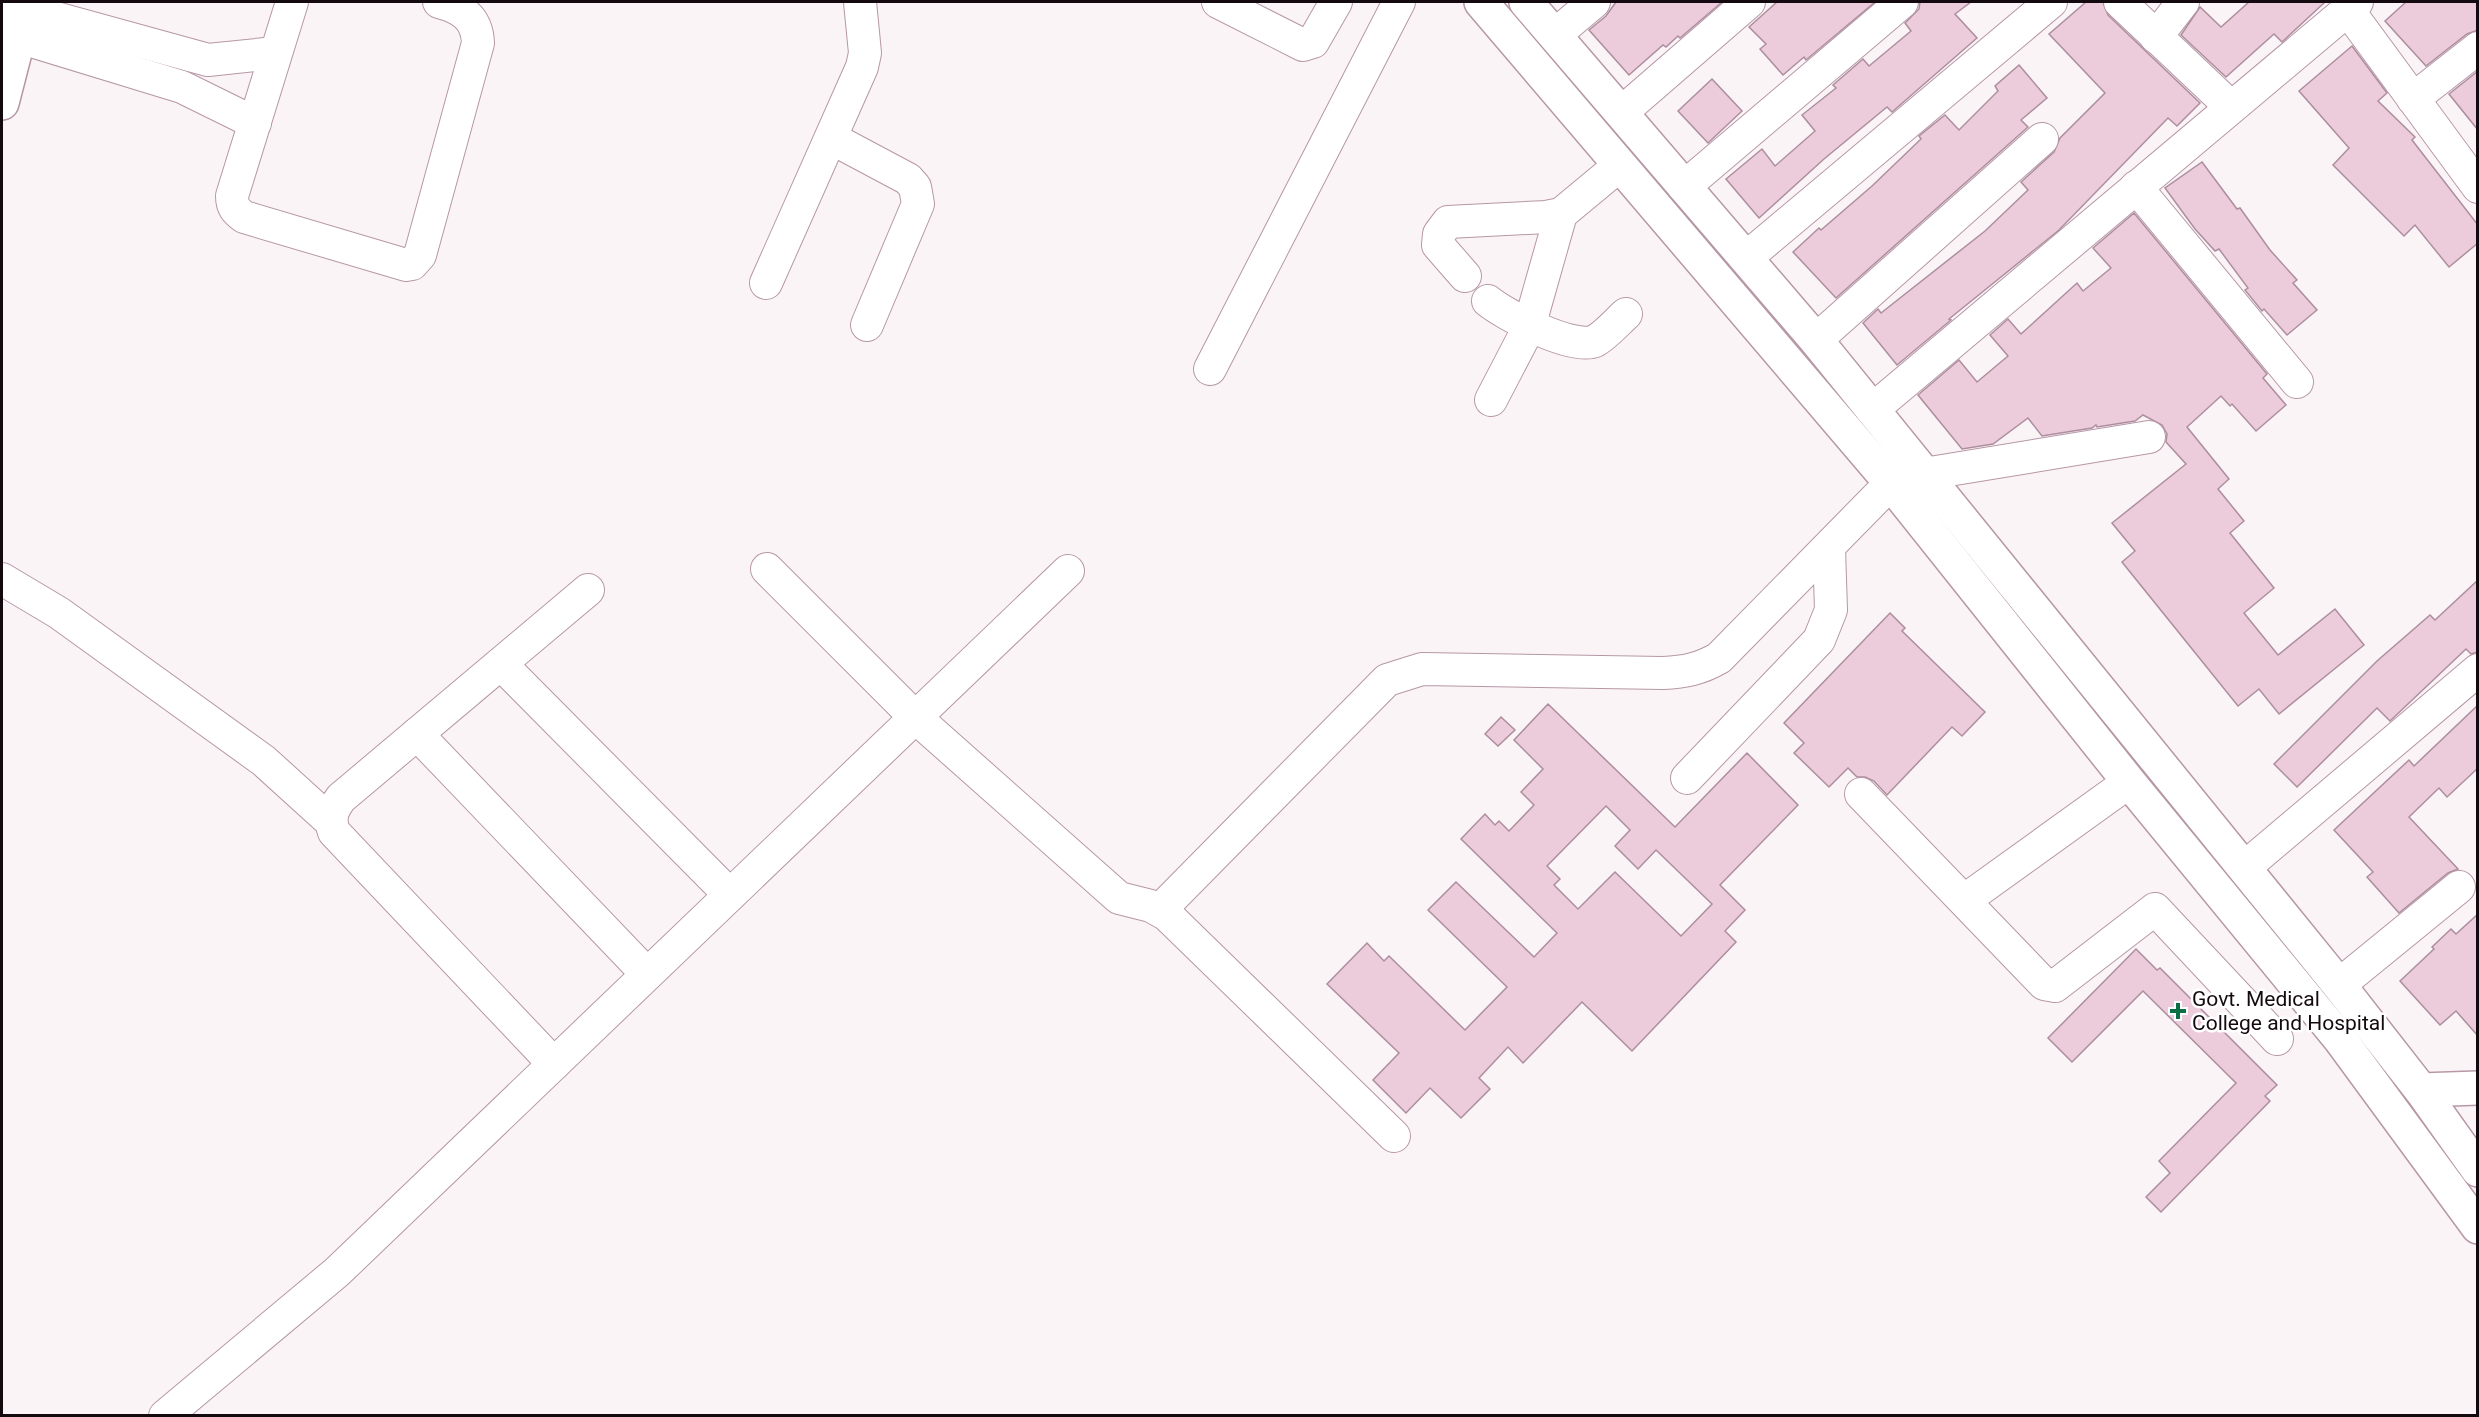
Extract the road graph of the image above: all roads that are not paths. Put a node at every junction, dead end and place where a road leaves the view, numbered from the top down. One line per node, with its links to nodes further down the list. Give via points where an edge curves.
1 (292, 2): 20 (street)
2 (439, 2): 25 (street, via 466,13 474,24 478,43 420,255 412,264 244,218 236,212 232,196)
3 (860, 2): 26 (street, via 866,53)
4 (1218, 2): 5 (street, via 1303,45 1313,42)
5 (1336, 2)
6 (1399, 2): 41 (street)
7 (1480, 2): 28 (main road)
8 (1526, 2): 17 (main road)
9 (1594, 2): 17 (street)
10 (1749, 2): 24 (street)
11 (1902, 2): 29 (street)
12 (2051, 2): 33 (street)
13 (2120, 2): 18 (street)
14 (2183, 2): 18 (street)
15 (2352, 6): 21 (street); 23 (street)
16 (12, 15): 20 (street, via 208,60); 22 (main road); 25 (street, via 182,87)
17 (1556, 34): 24 (main road)
18 (2156, 38): 23 (street)
19 (2478, 48): 21 (street)
20 (275, 53): 25 (street)
21 (2413, 99): 31 (street)
22 (2, 103)
23 (2231, 107): 30 (street)
24 (1622, 112): 29 (main road)
25 (255, 123)
26 (831, 138): 35 (street); 38 (street, via 908,179 919,195)
27 (2042, 139): 40 (street)
28 (1620, 165): 32 (street); 47 (main road)
29 (1684, 187): 33 (main road)
30 (2136, 187): 42 (street); 44 (street)
31 (2478, 187)
32 (1561, 214): 34 (street, via 1448,222 1438,234 1438,244); 39 (street)
33 (1746, 258): 40 (main road)
34 (1466, 276)
35 (766, 283)
36 (1488, 302): 39 (street)
37 (1626, 314): 39 (street, via 1589,343)
38 (867, 325)
39 (1529, 327): 43 (street)
40 (1816, 340): 44 (main road)
41 (1210, 369)
42 (2297, 382)
43 (1491, 400)
44 (1872, 410): 46 (main road)
45 (2149, 437): 46 (street)
46 (1924, 474): 47 (street); 61 (main road)
47 (1891, 483): 48 (street); 58 (main road)
48 (1828, 548): 57 (street, via 1830,610 1819,640); 65 (street, via 1719,658 1704,667 1663,673 1422,669 1387,680)
49 (767, 568): 55 (street)
50 (1068, 571): 55 (street)
51 (2, 579): 60 (street, via 59,613 264,761)
52 (588, 590): 53 (street)
53 (501, 664): 56 (street); 63 (street)
54 (2478, 670): 61 (street)
55 (915, 717): 63 (street); 65 (street, via 1119,898)
56 (417, 734): 60 (street, via 341,798); 66 (street)
57 (1687, 778)
58 (2129, 782): 64 (street); 74 (main road, via 2340,1039)
59 (1861, 794): 64 (street)
60 (330, 821): 69 (street, via 334,832)
61 (2244, 868): 67 (main road)
62 (2459, 887): 67 (street)
63 (730, 895): 66 (street)
64 (1965, 900): 68 (street, via 2050,986 2155,909)
65 (1160, 910): 72 (street)
66 (647, 974): 69 (street)
67 (2340, 985): 71 (main road)
68 (2277, 1039)
69 (554, 1064): 75 (street, via 337,1272)
70 (2478, 1088): 71 (main road)
71 (2421, 1090): 73 (main road)
72 (1394, 1136)
73 (2478, 1170)
74 (2478, 1227)
75 (165, 1416)

